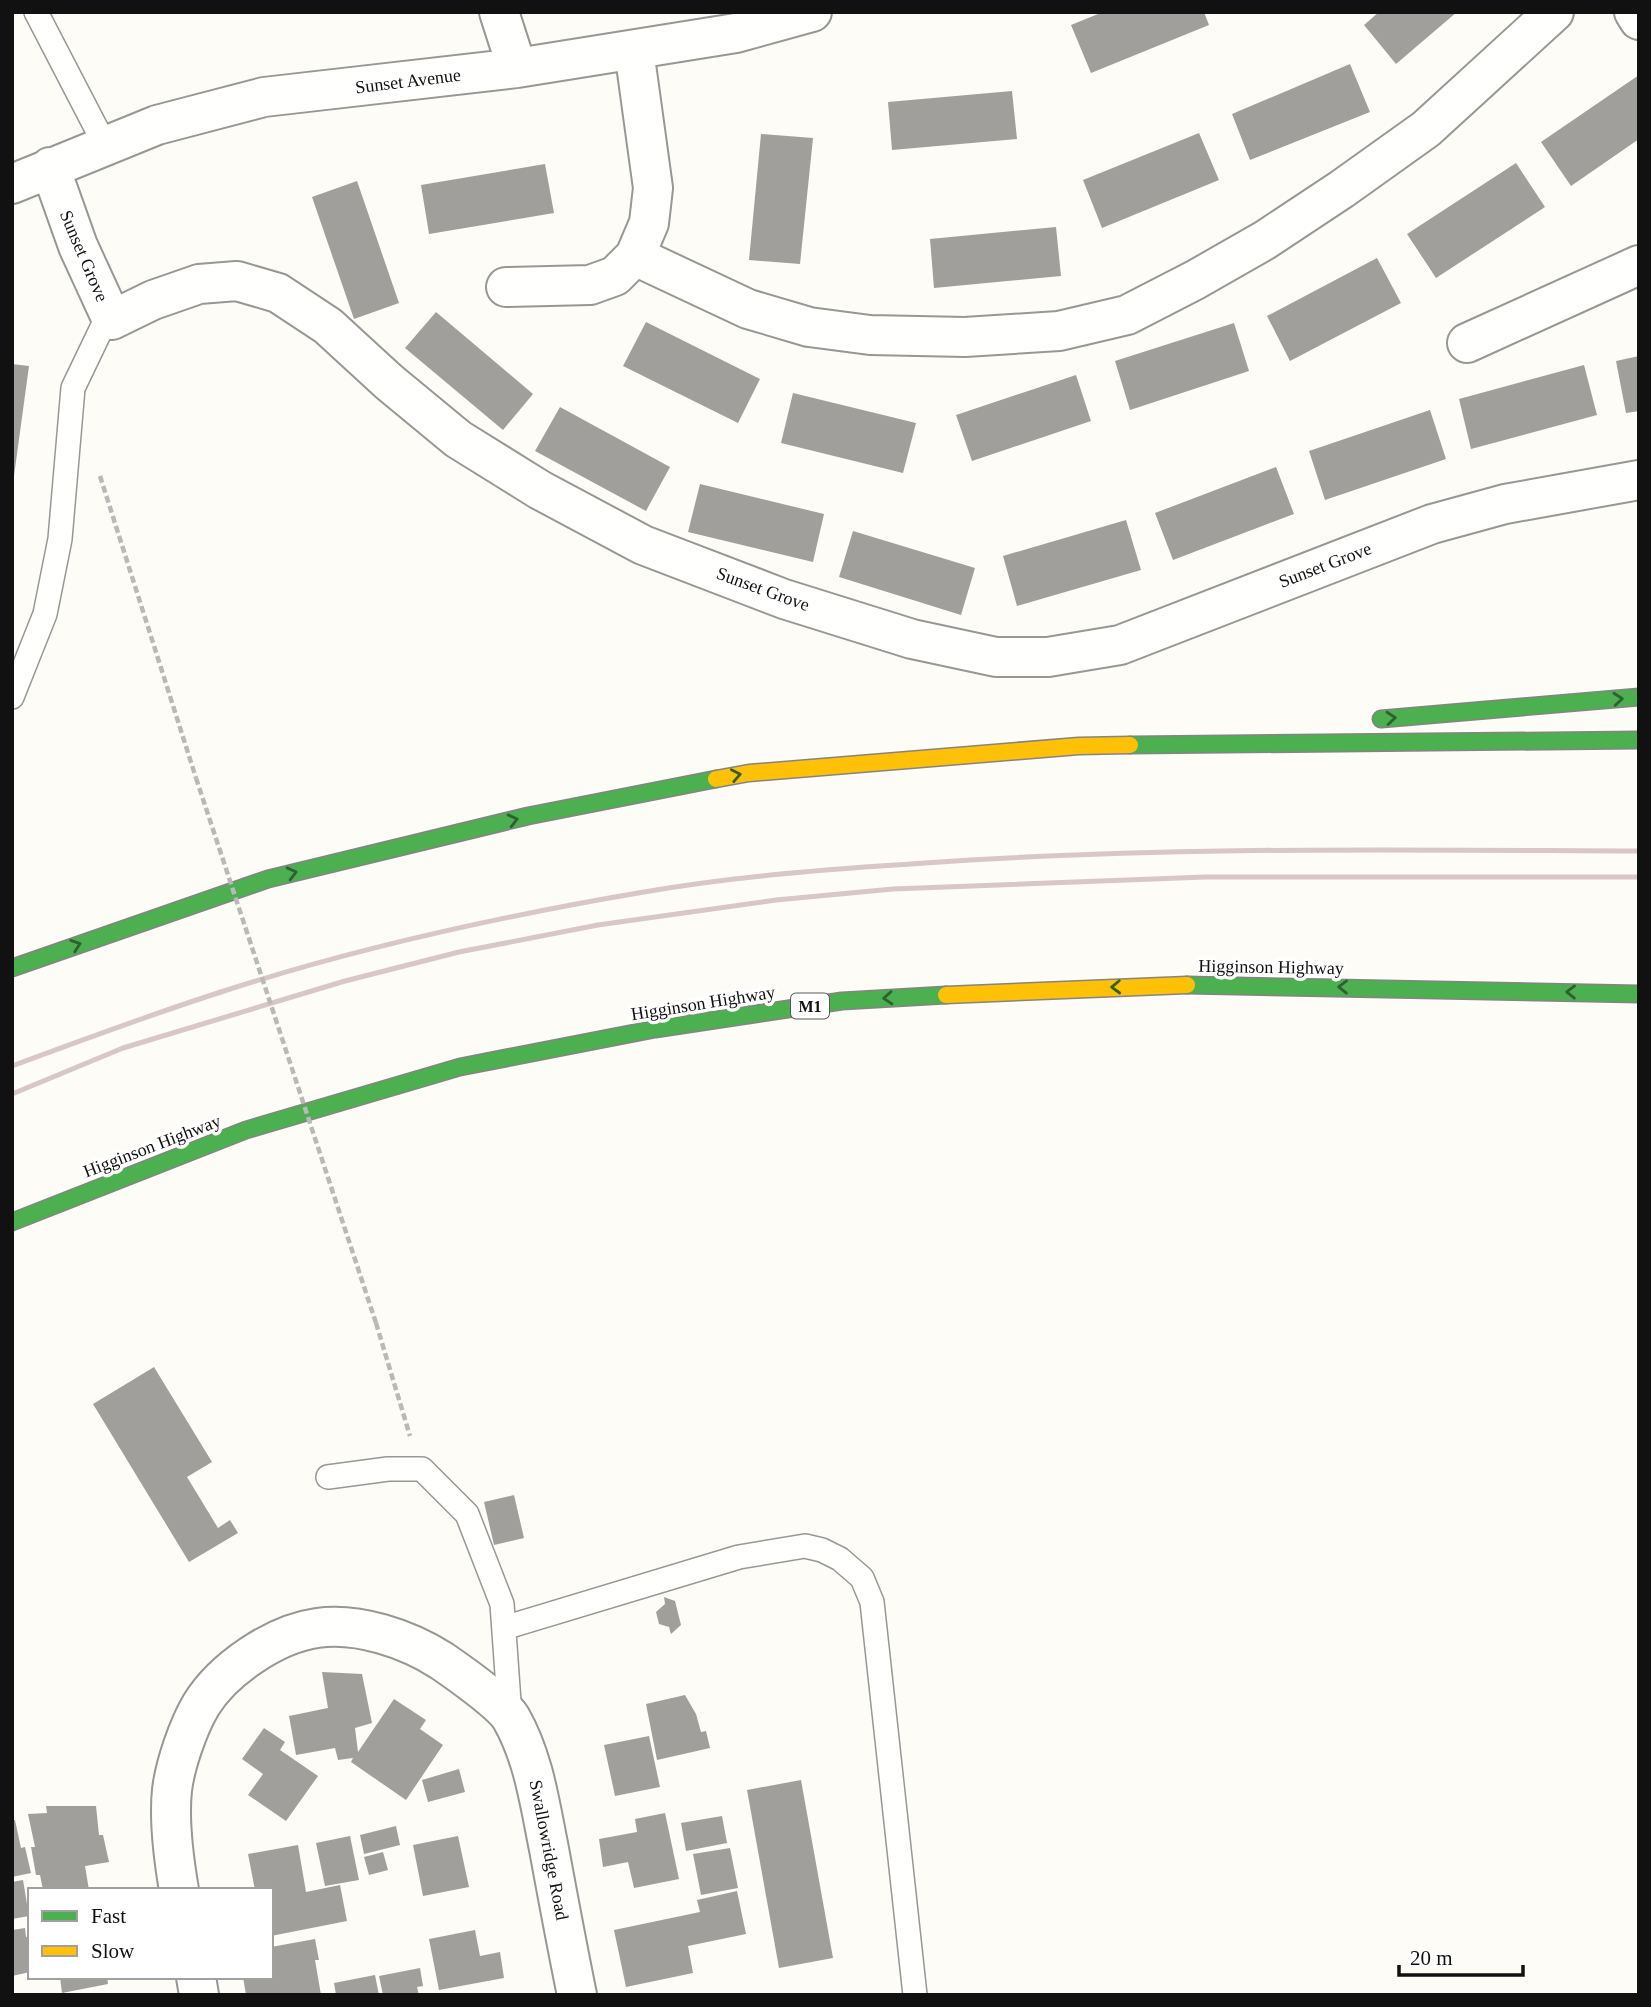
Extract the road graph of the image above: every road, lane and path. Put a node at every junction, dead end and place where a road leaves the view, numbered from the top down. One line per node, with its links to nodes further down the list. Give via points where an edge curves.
1 (36, 12): 9 (lane)
2 (499, 12): 8 (street)
3 (812, 12): 7 (street, Sunset Avenue, via 736,33)
4 (1554, 12): 12 (street, via 1426,129 1342,189 1265,240 1127,315 1059,331 965,337 870,335 809,327 748,309)
5 (1634, 12): 6 (street)
6 (1639, 20)
7 (634, 50): 8 (street, Sunset Avenue); 12 (street, via 653,188 649,223)
8 (517, 68): 9 (street, Sunset Avenue, via 264,97 157,125)
9 (104, 145): 10 (street, Sunset Avenue)
10 (50, 167): 11 (street, Sunset Avenue); 15 (street, Sunset Grove, via 78,246)
11 (12, 184)
12 (635, 256): 14 (street, via 615,276 590,285)
13 (1639, 265): 16 (street)
14 (506, 286)
15 (109, 313): 18 (street, Sunset Grove, via 112,320 199,284 237,281 278,293 328,326 458,439 540,491 643,545 784,599 912,639 996,657 1048,657 1120,645 1432,524 1505,504); 19 (lane, via 73,388 60,539 46,614)
16 (1466, 343)
17 (96, 465): 28 (path, bridge)
18 (1639, 480)
19 (12, 697)
20 (1639, 697): 21 (highway, one-way to 20)
21 (1366, 721)
22 (1284, 728): 24 (highway)
23 (1639, 740): 24 (highway)
24 (1079, 746): 25 (highway, one-way to 24, via 268,879 528,816 749,773)
25 (12, 968)
26 (1639, 993): 27 (highway, Higginson Highway / M1, one-way to 27, via 1184,985 842,1001 460,1067 246,1130)
27 (12, 1223)
28 (422, 1469): 29 (lane); 30 (lane, via 467,1514 502,1604)
29 (328, 1477)
30 (504, 1628): 31 (lane); 34 (lane, via 739,1557 805,1546 822,1550 862,1578 872,1602)
31 (510, 1716): 32 (street, Swallowridge Road, via 464,1675 431,1654 366,1630 317,1628 263,1647 228,1674 201,1704 184,1744 172,1790); 33 (street, Swallowridge Road, via 534,1773)
32 (179, 1888)
33 (577, 1995)
34 (915, 1995)

